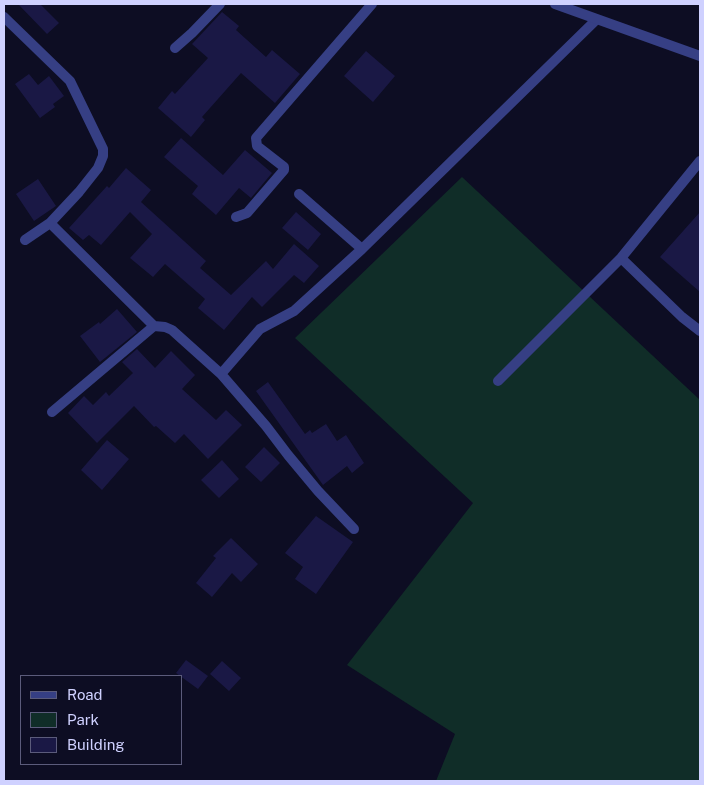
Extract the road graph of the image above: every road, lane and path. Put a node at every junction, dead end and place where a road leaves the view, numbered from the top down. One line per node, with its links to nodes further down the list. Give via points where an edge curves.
1 (220, 4): 6 (street)
2 (372, 4): 10 (street, via 256,138 257,146 284,170 246,213)
3 (555, 4): 5 (street)
4 (4, 17): 11 (street, via 70,81 104,149 98,168)
5 (596, 20): 7 (street); 13 (street)
6 (175, 48)
7 (700, 56)
8 (700, 161): 14 (street)
9 (300, 194): 13 (street)
10 (236, 217)
11 (50, 223): 12 (street); 15 (street)
12 (25, 240)
13 (362, 249): 17 (street, via 294,311 260,329)
14 (621, 258): 16 (street); 18 (street)
15 (154, 326): 17 (street, via 172,330); 19 (street)
16 (700, 331)
17 (220, 374): 20 (street)
18 (498, 381)
19 (52, 412)
20 (354, 529)

